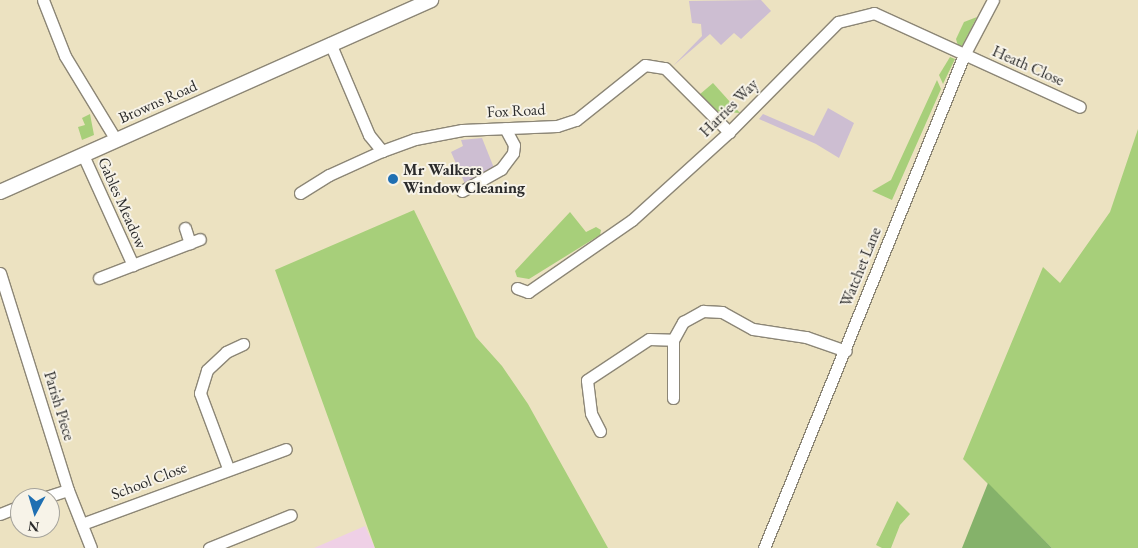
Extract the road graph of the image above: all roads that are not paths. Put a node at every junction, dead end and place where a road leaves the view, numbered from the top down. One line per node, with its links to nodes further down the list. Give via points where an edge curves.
1 (43, 0): 9 (street, via 65,56)
2 (993, 0): 5 (street, Watchet Lane)
3 (427, 1): 4 (street, Browns Road)
4 (330, 43): 9 (street, Browns Road); 10 (street, via 369,135)
5 (964, 55): 6 (street, Heath Close); 8 (street, Harries Way, via 874,13 838,22); 22 (street, Watchet Lane)
6 (1080, 107)
7 (505, 128): 8 (street, Fox Road, via 556,126 576,120 645,65 665,68); 10 (street, Fox Road, via 462,130 415,138); 12 (street, via 514,144 513,153 501,169)
8 (729, 132): 19 (street, Harries Way, via 632,220)
9 (116, 140): 11 (street, Browns Road)
10 (382, 151): 14 (street, Fox Road, via 329,174)
11 (82, 155): 13 (street, Browns Road); 16 (street, Gables Meadow)
12 (462, 191)
13 (0, 192)
14 (300, 193)
15 (186, 228): 16 (street, Gables Meadow, via 195,241)
16 (132, 265): 18 (street, Gables Meadow)
17 (0, 274): 27 (street, Parish Piece)
18 (99, 278)
19 (523, 294)
20 (673, 340): 22 (street, via 683,322 703,311 722,312 753,329 806,337); 23 (street); 24 (street, via 649,339 587,380 591,413)
21 (243, 344): 26 (street, via 226,352 207,370 200,393)
22 (846, 351): 33 (street, Watchet Lane)
23 (673, 398)
24 (600, 431)
25 (286, 449): 26 (street, School Close)
26 (228, 468): 30 (street, School Close)
27 (68, 490): 28 (street); 30 (street, Parish Piece)
28 (60, 493)
29 (290, 515): 32 (street)
30 (82, 524): 31 (street, Parish Piece)
31 (90, 548)
32 (209, 548)
33 (764, 548)

